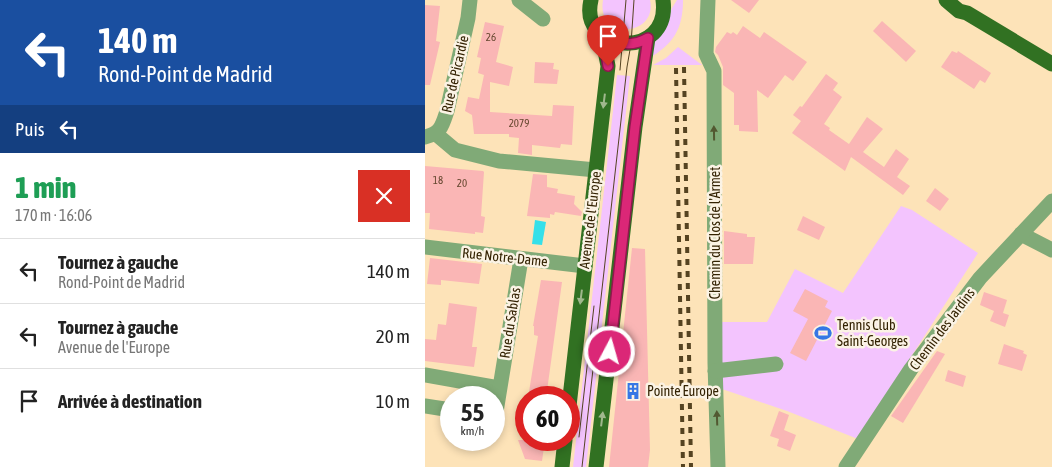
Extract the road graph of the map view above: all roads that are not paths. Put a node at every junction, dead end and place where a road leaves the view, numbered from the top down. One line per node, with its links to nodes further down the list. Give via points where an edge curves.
1 (470, 0): 12 (street, Rue de Picardie, via 447,111 442,126)
2 (519, 0): 8 (street)
3 (591, 0): 9 (main road, Avenue de l'Europe, via 591,16)
4 (707, 0): 21 (street, Chemin du Clos de l'Armet, one-way to 4, via 714,110 713,71 706,54)
5 (946, 0): 7 (main road, via 959,11)
6 (664, 1): 10 (main road, via 661,22)
7 (963, 6): 11 (main road)
8 (543, 19)
9 (602, 35): 10 (main road, via 623,44); 13 (main road, Avenue de l'Europe, one-way to 13, via 608,66)
10 (648, 38): 30 (main road, one-way to 10)
11 (1052, 64)
12 (430, 136): 13 (street, via 455,150 499,162)
13 (596, 170): 19 (main road, Avenue de l'Europe)
14 (1052, 201): 15 (street, Chemin des Jardins)
15 (1021, 234): 17 (street); 32 (street, Chemin des Jardins, via 980,278 911,369)
16 (425, 247): 18 (street, Rue Notre-Dame)
17 (1052, 250)
18 (521, 259): 19 (street, Rue Notre-Dame); 24 (street, Rue du Sablas)
19 (585, 266): 25 (main road, Avenue de l'Europe, one-way to 25)
20 (776, 364): 21 (street)
21 (715, 371): 31 (street, Chemin du Clos de l'Armet, one-way to 21)
22 (425, 375): 23 (street)
23 (488, 386)
24 (499, 386)
25 (571, 386)
26 (425, 406): 27 (street)
27 (440, 408)
28 (564, 451): 29 (main road)
29 (562, 467)
30 (596, 467)
31 (718, 467)
32 (846, 467)

